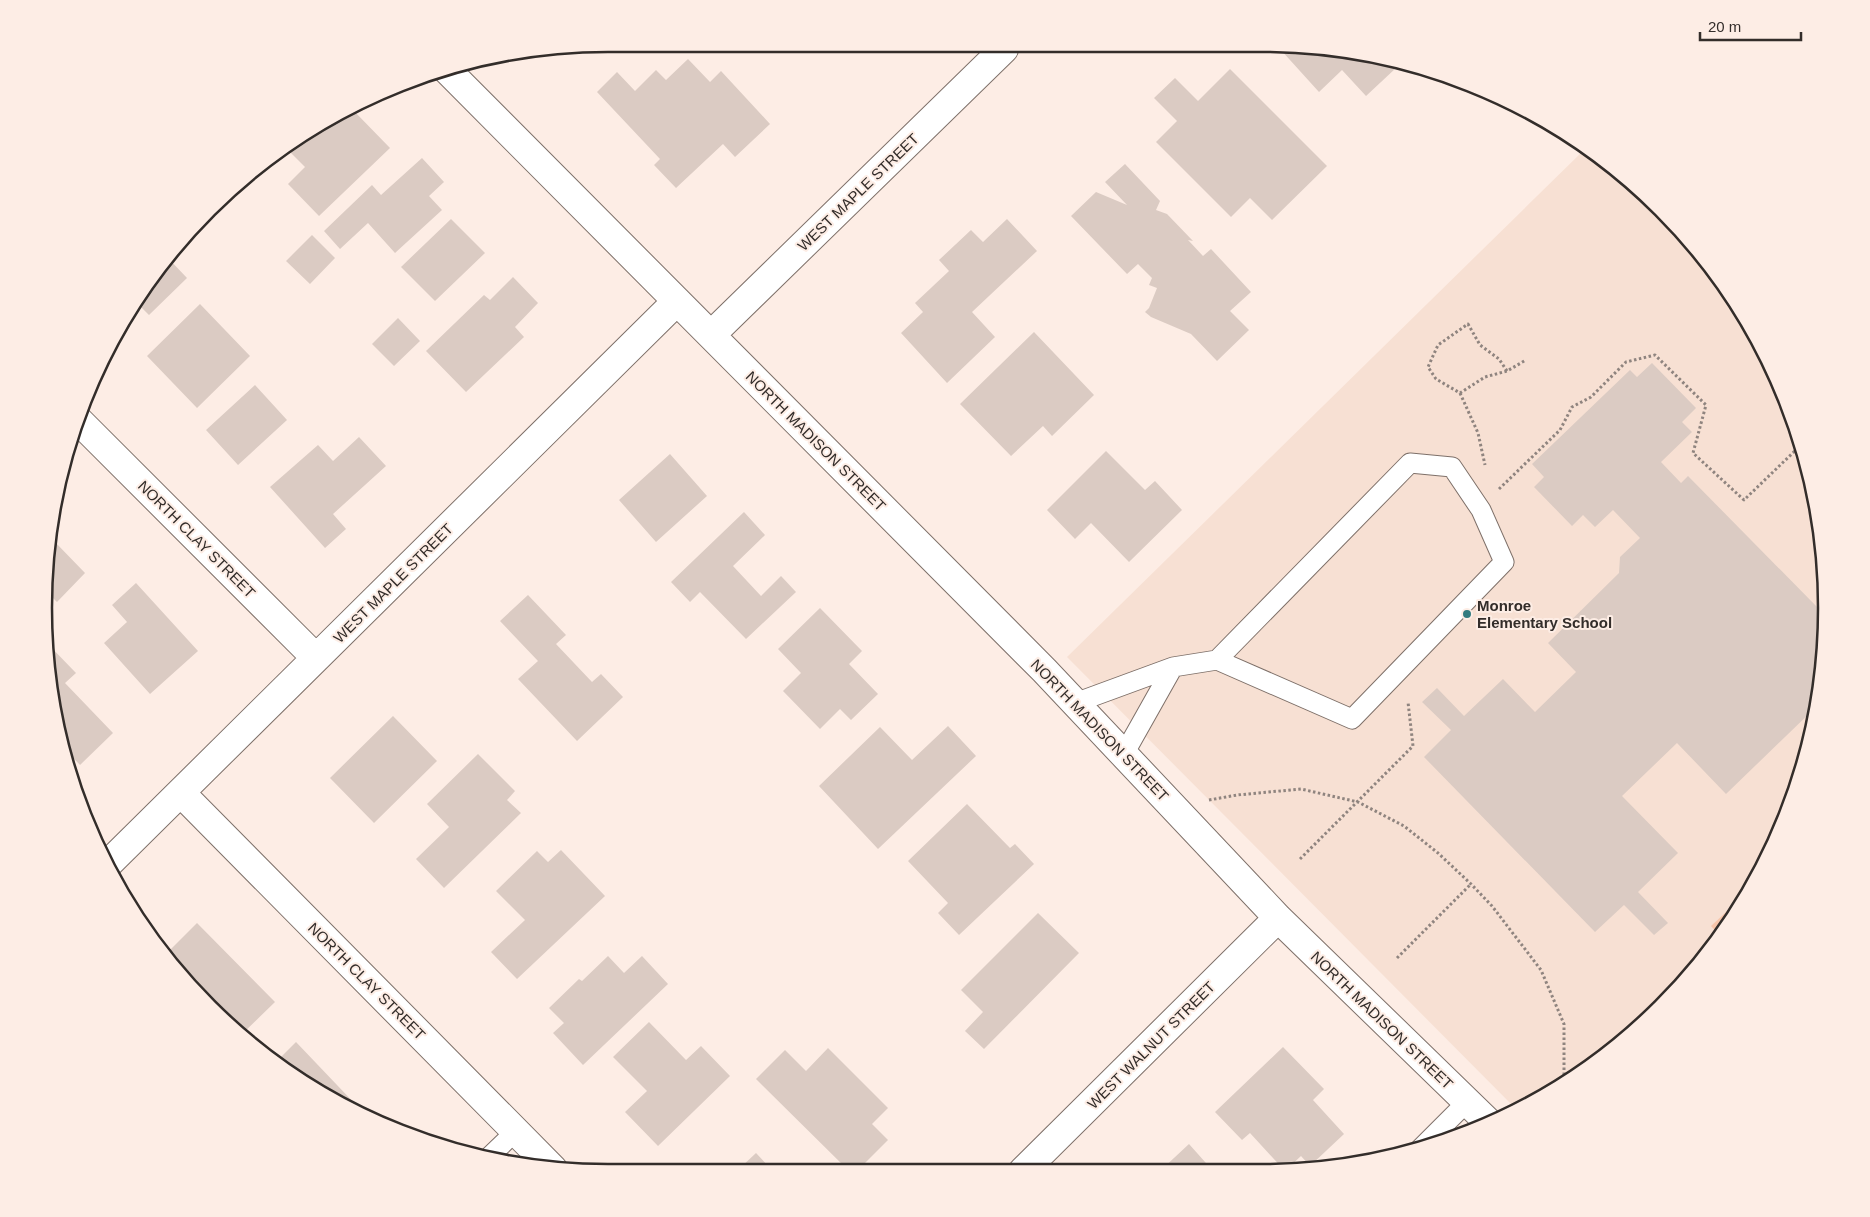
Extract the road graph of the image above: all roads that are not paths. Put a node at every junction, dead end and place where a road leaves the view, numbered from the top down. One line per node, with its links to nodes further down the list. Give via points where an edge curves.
1 (1001, 52): 4 (street, WEST MAPLE STREET)
2 (452, 75): 3 (street)
3 (677, 301): 4 (street, NORTH MADISON STREET); 6 (street, WEST MAPLE STREET)
4 (711, 335): 9 (street, NORTH MADISON STREET)
5 (84, 425): 6 (street, NORTH CLAY STREET)
6 (316, 658): 11 (street, WEST MAPLE STREET)
7 (1217, 660): 7 (lane, via 1352,719 1504,562 1481,510 1452,467 1410,463); 8 (lane)
8 (1173, 667): 9 (lane); 10 (lane)
9 (1075, 703): 10 (street, NORTH MADISON STREET)
10 (1124, 754): 13 (street, NORTH MADISON STREET)
11 (181, 793): 12 (street, WEST MAPLE STREET); 16 (street, NORTH CLAY STREET)
12 (113, 859)
13 (1278, 918): 14 (street, NORTH MADISON STREET); 20 (street, WEST WALNUT STREET)
14 (1466, 1103): 15 (street, NORTH MADISON STREET); 17 (lane)
15 (1483, 1118)
16 (516, 1131): 18 (lane); 19 (street, NORTH CLAY STREET)
17 (1431, 1138)
18 (494, 1153)
19 (546, 1161)
20 (1030, 1164)

